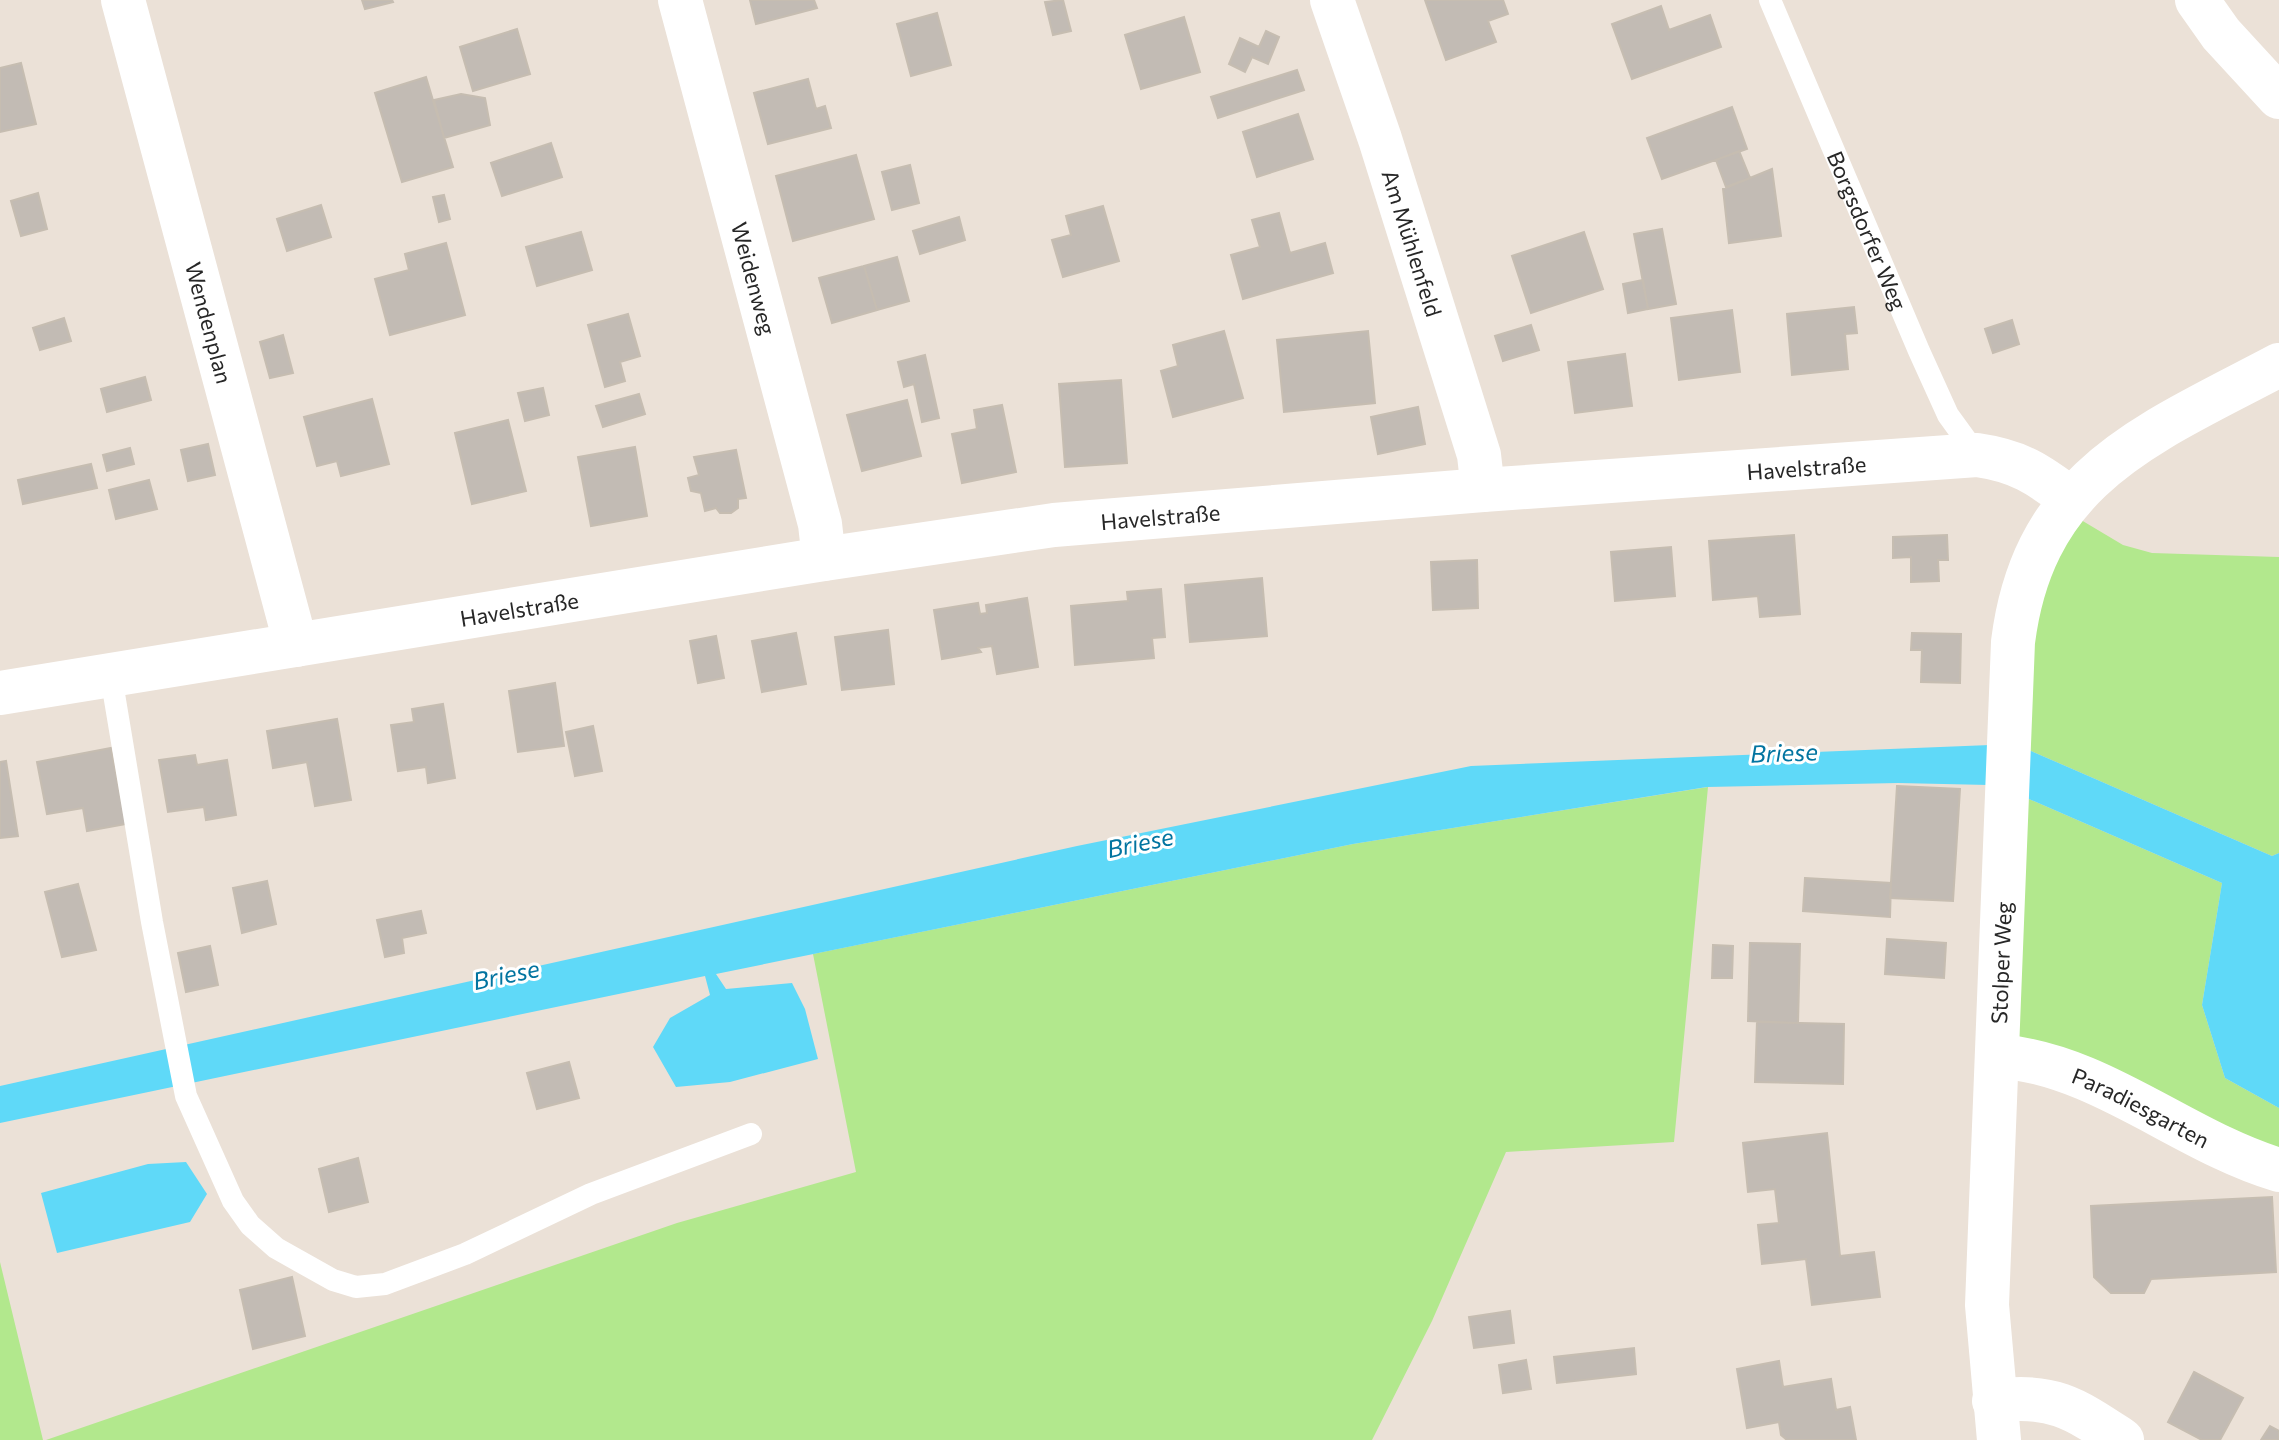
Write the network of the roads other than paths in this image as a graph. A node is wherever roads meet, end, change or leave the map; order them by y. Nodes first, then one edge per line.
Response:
1 (123, 0) edge
2 (680, 0) edge
3 (1332, 0) edge
4 (1770, 0) edge
5 (2197, 0) edge
6 (2279, 97) edge
7 (2279, 365) edge
8 (1977, 455) junction
9 (1483, 490) junction
10 (2071, 499) junction
11 (824, 559) junction
12 (296, 645) junction
13 (111, 676) junction
14 (0, 693) edge
15 (1999, 1056) junction
16 (751, 1134) dead end
17 (2279, 1170) edge
18 (1997, 1421) edge
19 (2122, 1440) edge

1 - 12 street, Wendenplan
2 - 11 street, Weidenweg
3 - 9 street, Am Mühlenfeld
4 - 8 lane, Borgsdorfer Weg
5 - 6 street
7 - 10 street
8 - 9 street, Havelstraße
8 - 10 street, Havelstraße
9 - 11 street, Havelstraße
10 - 15 street, Stolper Weg
11 - 12 street, Havelstraße
12 - 13 street, Havelstraße
13 - 14 street, Havelstraße
13 - 16 lane
15 - 17 street, Paradiesgarten
15 - 18 street, Stolper Weg
18 - 19 street

